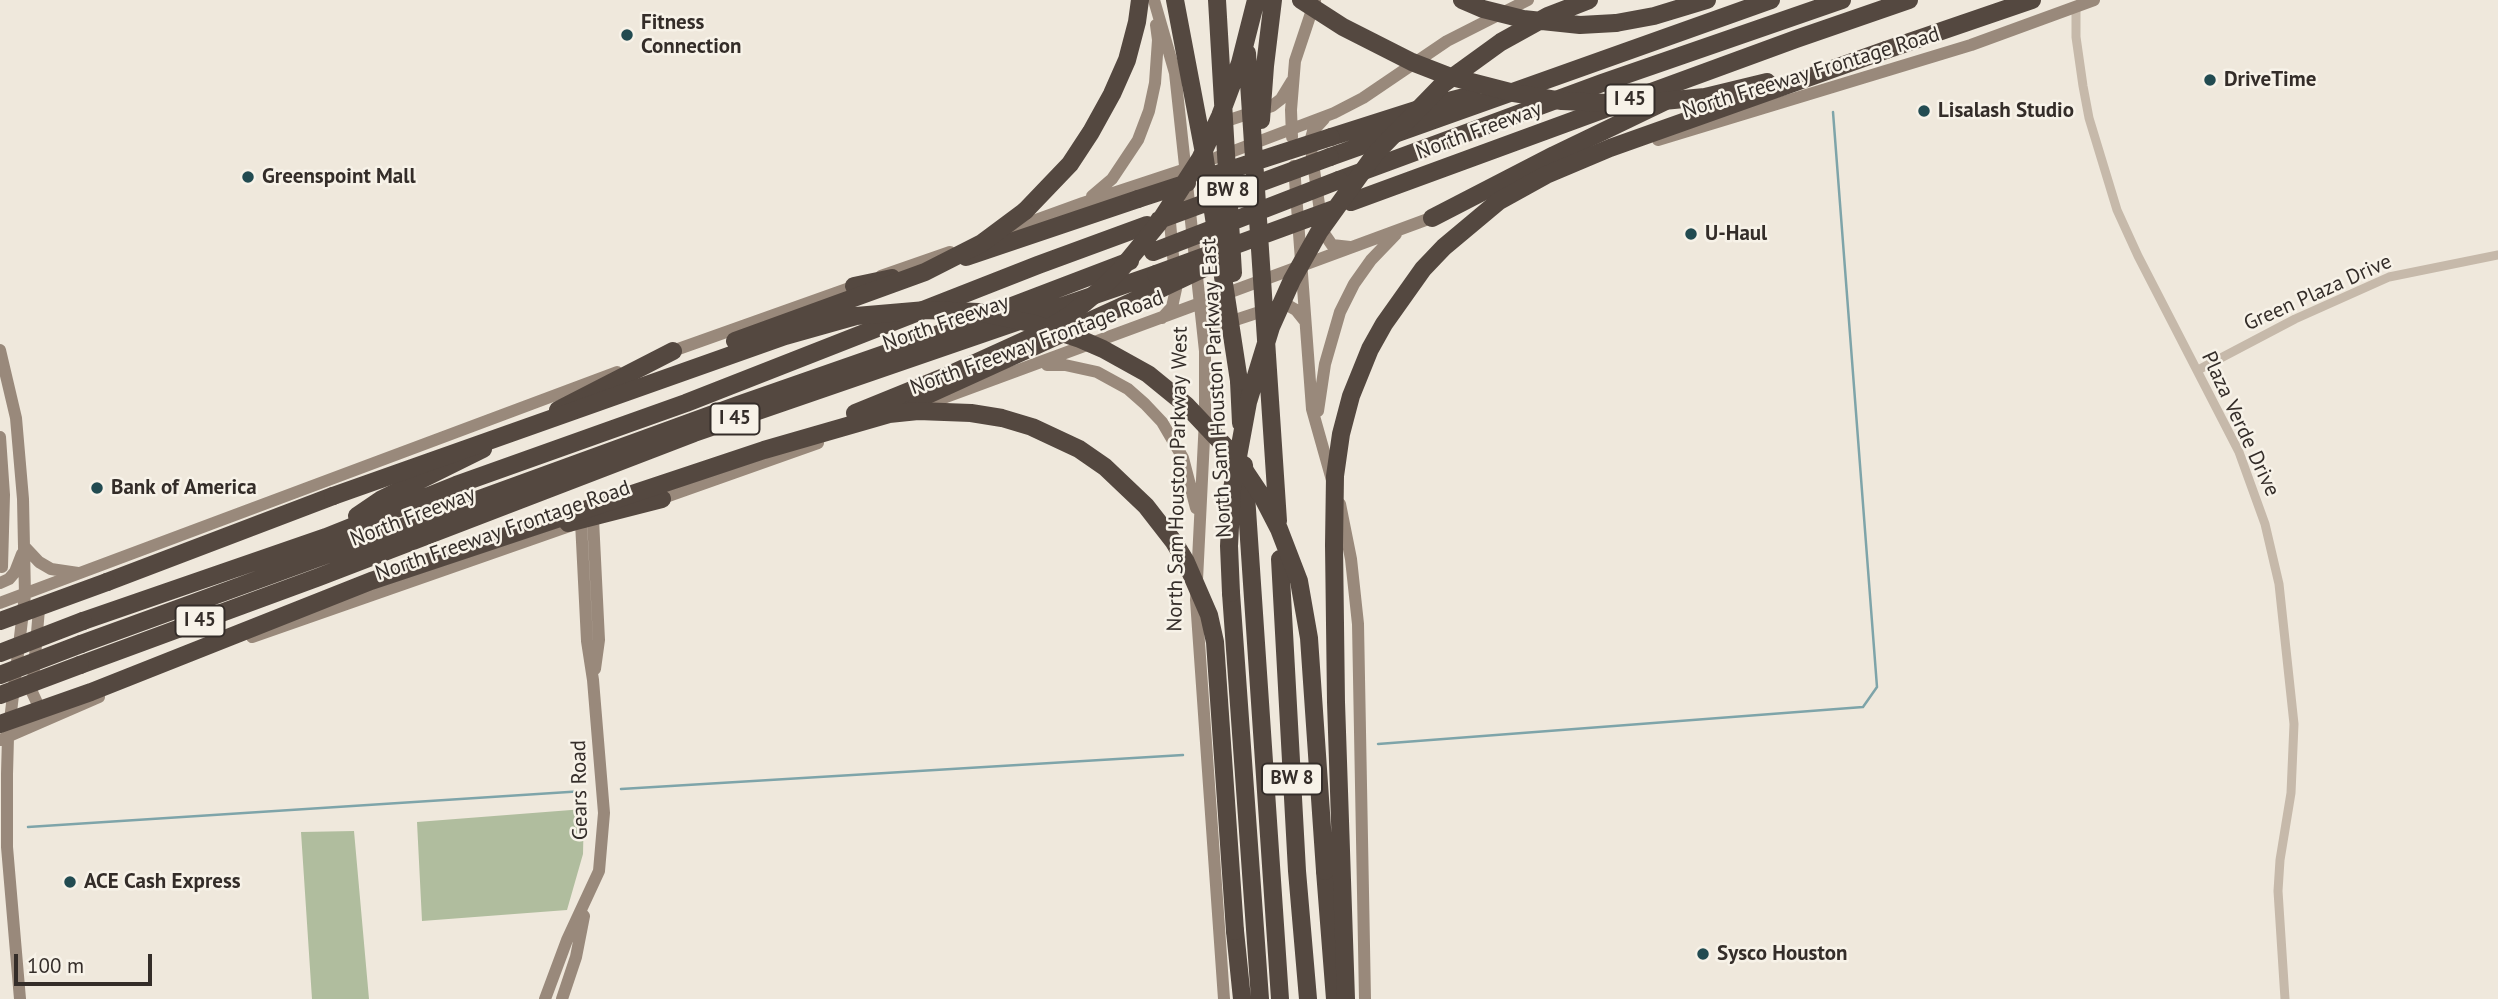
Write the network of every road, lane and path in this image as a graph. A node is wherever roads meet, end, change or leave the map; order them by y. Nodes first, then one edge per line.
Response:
1 (1140, 0) edge
2 (1154, 0) edge
3 (1175, 0) edge
4 (1217, 0) edge
5 (1244, 0) edge
6 (1256, 0) edge
7 (1273, 0) edge
8 (1301, 0) edge
9 (1315, 0) edge
10 (1462, 0) edge
11 (1528, 0) edge
12 (1589, 0) edge
13 (1707, 0) edge
14 (1771, 0) edge
15 (1842, 0) edge
16 (1909, 0) edge
17 (2032, 0) edge
18 (2094, 0) edge
19 (2076, 6) junction
20 (1796, 39) junction
21 (1885, 50) junction
22 (1584, 65) junction
23 (1294, 76) junction
24 (1334, 113) junction
25 (1180, 116) junction
26 (1292, 130) junction
27 (1186, 169) junction
28 (1135, 192) junction
29 (1083, 202) junction
30 (1432, 218) junction
31 (1259, 229) junction
32 (1400, 230) junction
33 (1358, 246) junction
34 (2498, 255) edge
35 (1301, 268) junction
36 (1158, 281) junction
37 (854, 286) junction
38 (1201, 305) junction
39 (1159, 320) junction
40 (1305, 321) junction
41 (0, 350) edge
42 (673, 351) junction
43 (1205, 351) junction
44 (1029, 368) junction
45 (2198, 370) junction
46 (1239, 381) junction
47 (1317, 429) junction
48 (849, 432) junction
49 (0, 437) edge
50 (764, 450) junction
51 (333, 496) junction
52 (662, 499) junction
53 (587, 520) junction
54 (1199, 524) junction
55 (326, 537) junction
56 (24, 546) junction
57 (2, 567) dead end
58 (76, 576) junction
59 (319, 577) junction
60 (0, 583) edge
61 (25, 595) junction
62 (0, 603) edge
63 (0, 621) edge
64 (0, 653) edge
65 (0, 675) edge
66 (0, 695) edge
67 (79, 706) junction
68 (3, 733) edge
69 (0, 789) edge
70 (7, 813) junction
71 (588, 898) junction
72 (20, 999) edge
73 (545, 999) edge
74 (562, 999) edge
75 (1224, 999) edge
76 (1242, 999) edge
77 (1260, 999) edge
78 (1280, 999) edge
79 (1308, 999) edge
80 (1335, 999) edge
81 (1346, 999) edge
82 (1365, 999) edge
83 (2285, 999) edge

1 - 51 highway, bridge
2 - 25 main road
2 - 29 main road
3 - 46 highway, bridge
4 - 46 highway, North Sam Houston Parkway East / BW 8, bridge
5 - 31 highway, BW 8, bridge
6 - 50 highway, bridge
7 - 31 highway, bridge
8 - 21 highway, bridge
9 - 23 main road
10 - 13 highway, bridge
11 - 24 main road
12 - 77 highway, bridge
14 - 22 highway, North Freeway / I 45
15 - 65 highway, North Freeway / I 45, bridge
16 - 20 highway, North Freeway / I 45
17 - 21 highway
18 - 19 main road, North Freeway Frontage Road
19 - 30 main road, North Freeway Frontage Road
19 - 45 street, Plaza Verde Drive
20 - 30 highway
20 - 36 highway, North Freeway / I 45, bridge
21 - 81 highway, bridge
22 - 28 highway, bridge
22 - 55 highway, North Freeway / I 45, bridge
23 - 25 main road
23 - 26 main road
24 - 26 main road
24 - 33 main road
25 - 27 main road
26 - 27 main road
26 - 35 main road
27 - 28 main road
27 - 38 main road, North Sam Houston Parkway West
28 - 29 main road
28 - 37 highway
28 - 39 main road
29 - 37 main road
30 - 32 main road, North Freeway Frontage Road
31 - 79 highway, BW 8, bridge
32 - 33 main road, North Freeway Frontage Road
32 - 47 main road
33 - 35 main road, North Freeway Frontage Road
34 - 45 street, Green Plaza Drive
35 - 38 main road, North Freeway Frontage Road
35 - 40 main road
36 - 48 highway
36 - 59 highway, North Freeway / I 45
37 - 42 main road
38 - 39 main road, North Freeway Frontage Road
38 - 43 main road, North Sam Houston Parkway West
39 - 44 main road, North Freeway Frontage Road
40 - 43 main road
40 - 47 main road
41 - 56 main road
42 - 55 highway
42 - 58 main road
43 - 54 main road, North Sam Houston Parkway West
44 - 48 main road, North Freeway Frontage Road
44 - 54 main road
45 - 83 street, Plaza Verde Drive
46 - 78 highway, North Sam Houston Parkway East / BW 8, bridge
47 - 82 main road
48 - 52 main road, North Freeway Frontage Road
49 - 57 main road
50 - 68 highway, bridge
50 - 76 highway, bridge
51 - 63 highway, bridge
51 - 80 highway, bridge
52 - 53 main road, North Freeway Frontage Road
52 - 59 highway
53 - 67 main road, North Freeway Frontage Road
53 - 71 main road, Gears Road
54 - 75 main road, North Sam Houston Parkway West
55 - 64 highway, North Freeway / I 45, bridge
56 - 58 main road
56 - 60 main road
56 - 61 main road
58 - 61 main road
58 - 67 main road
59 - 66 highway, North Freeway / I 45, bridge
61 - 62 main road
61 - 68 main road
67 - 68 main road, North Freeway Frontage Road
68 - 70 main road
69 - 70 main road
70 - 72 main road
71 - 73 main road, Gears Road
71 - 74 main road, Gears Road

